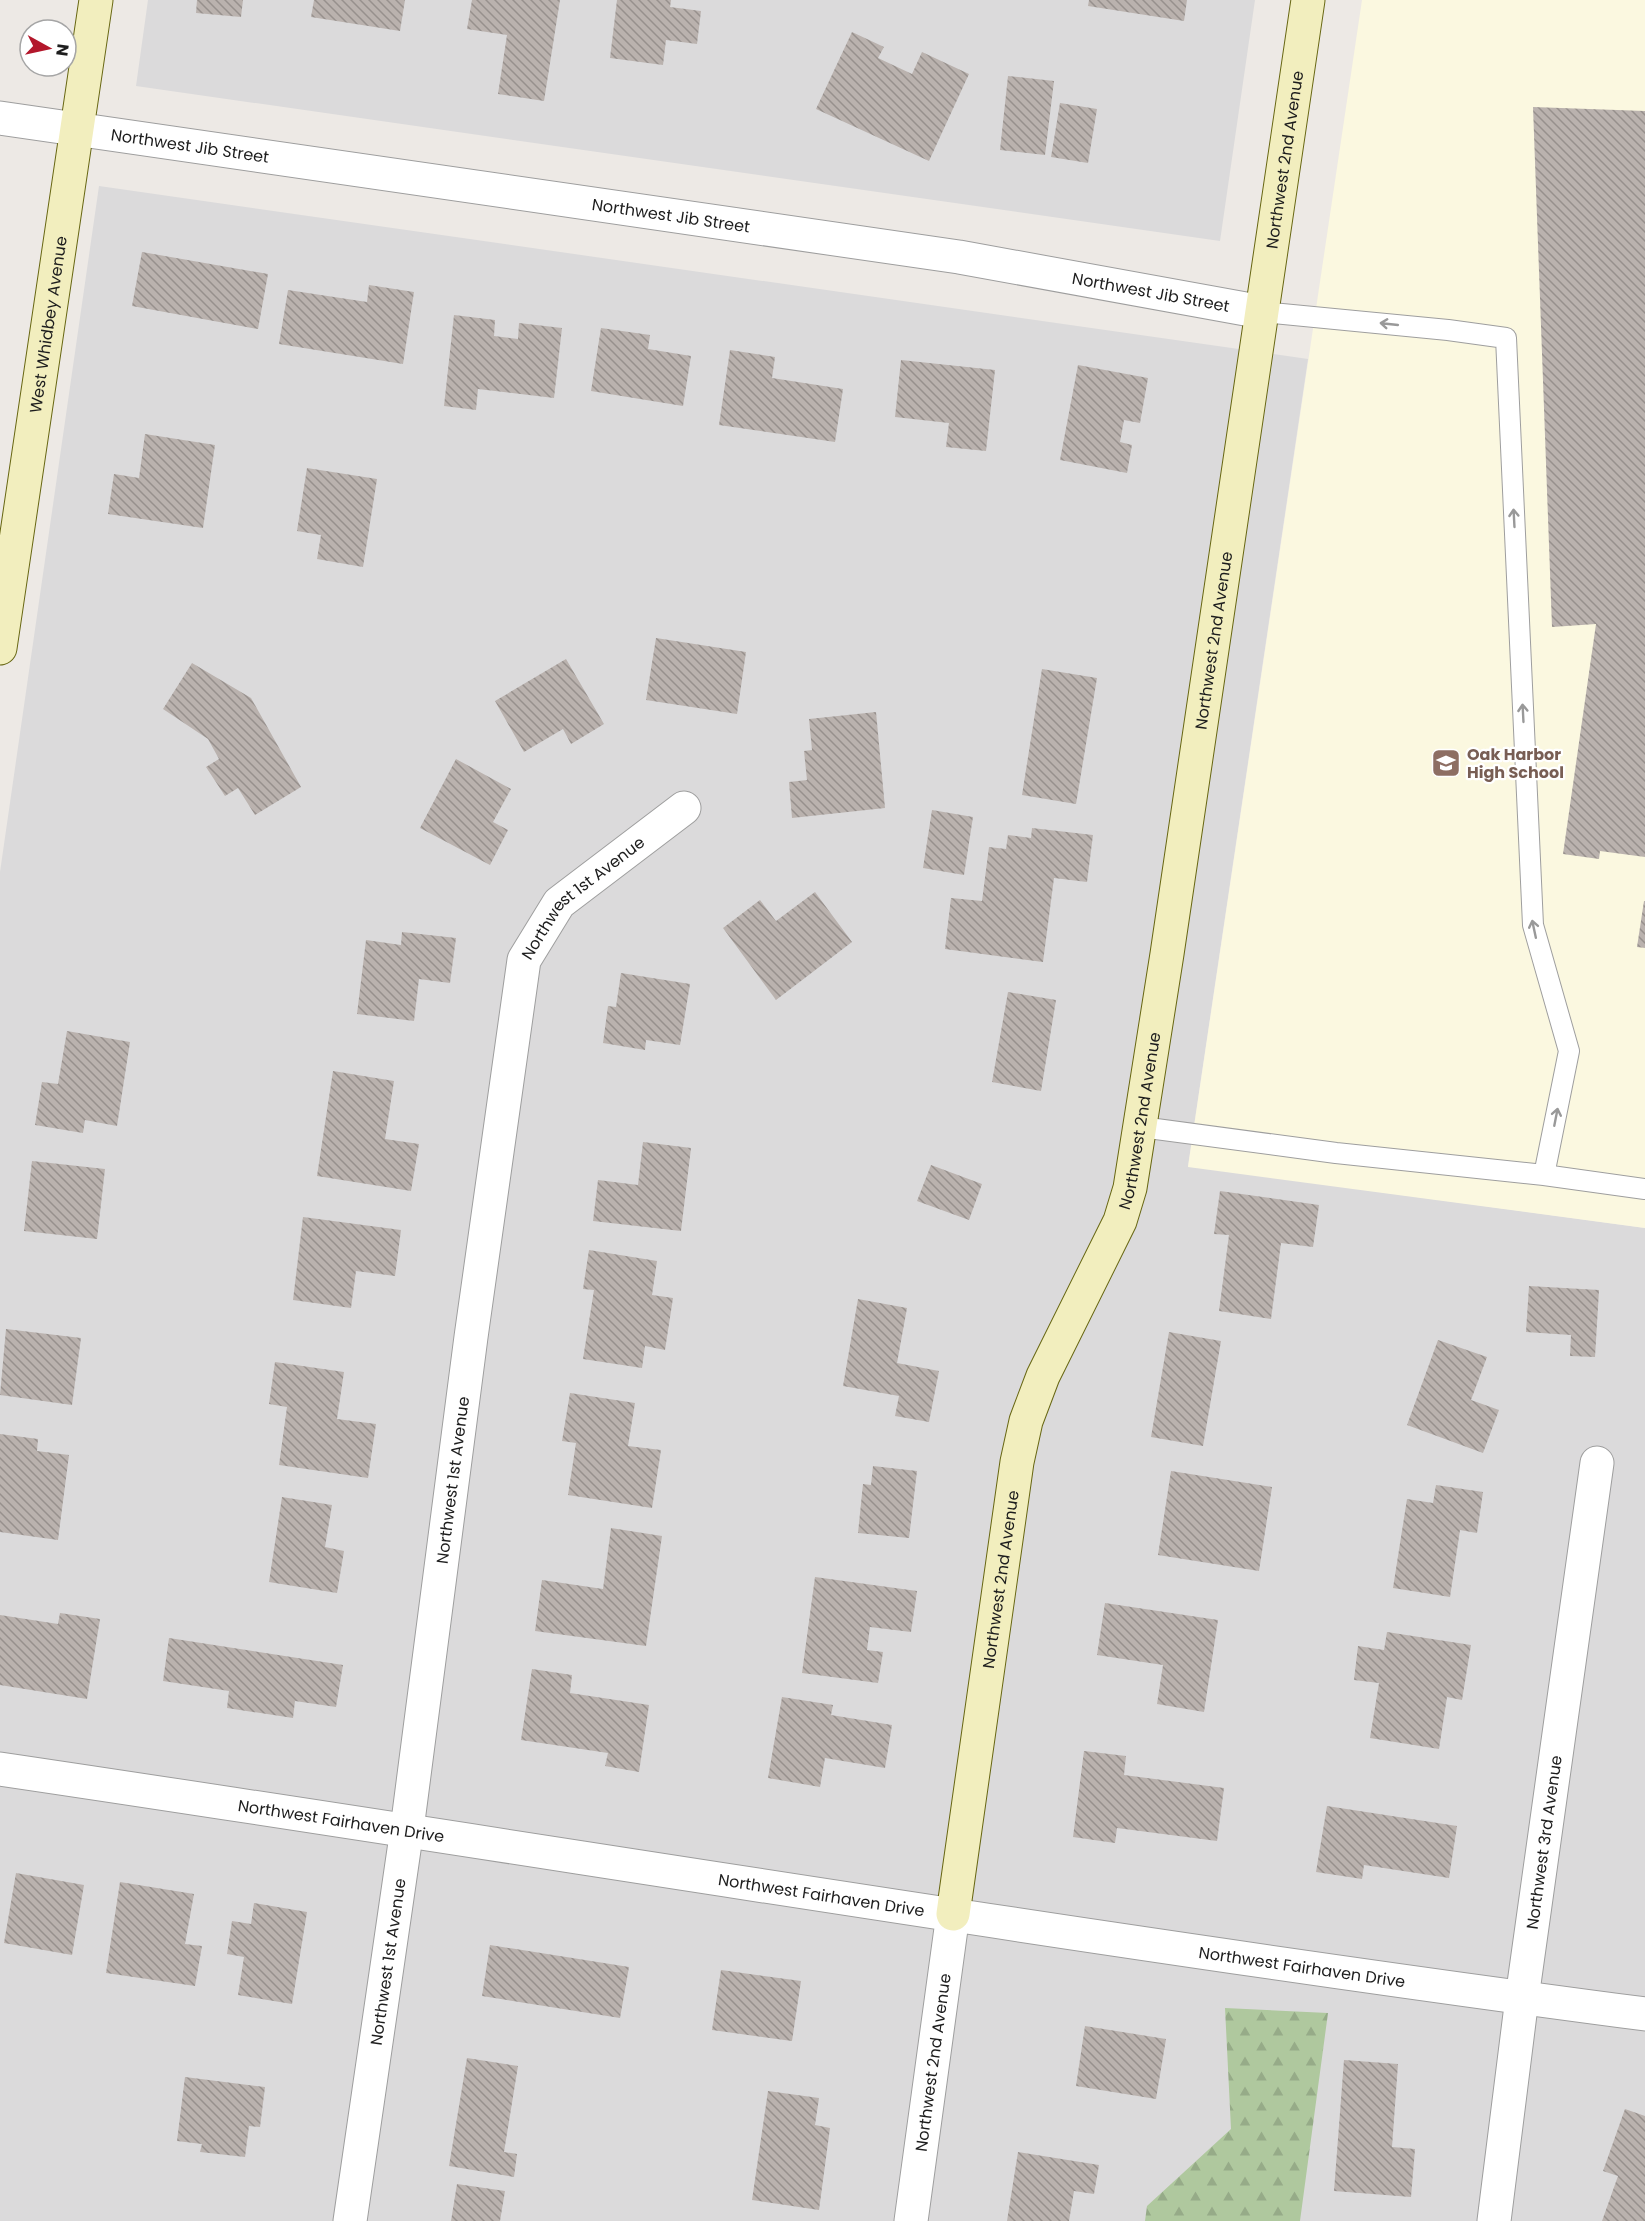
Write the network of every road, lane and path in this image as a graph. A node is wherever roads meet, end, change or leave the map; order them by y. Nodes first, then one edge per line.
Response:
1 (96, 0) edge
2 (1308, 0) edge
3 (0, 118) edge
4 (77, 129) junction
5 (1262, 312) junction
6 (0, 648) edge
7 (684, 808) dead end
8 (1141, 1127) junction
9 (1544, 1175) junction
10 (1645, 1189) edge
11 (1597, 1463) dead end
12 (0, 1769) edge
13 (407, 1829) junction
14 (953, 1914) junction
15 (1522, 1998) junction
16 (1645, 2014) edge
17 (350, 2221) edge
18 (911, 2221) edge
19 (1494, 2221) edge

1 - 4 street, West Whidbey Avenue
2 - 5 street, Northwest 2nd Avenue
3 - 4 street, Northwest Jib Street
4 - 5 street, Northwest Jib Street
4 - 6 street, West Whidbey Avenue
5 - 8 street, Northwest 2nd Avenue
9 -> 5 lane
7 - 13 street, Northwest 1st Avenue
8 - 9 lane
8 - 14 street, Northwest 2nd Avenue
9 - 10 lane
11 - 15 street, Northwest 3rd Avenue
12 - 13 street, Northwest Fairhaven Drive
13 - 14 street, Northwest Fairhaven Drive
13 - 17 street, Northwest 1st Avenue
14 - 15 street, Northwest Fairhaven Drive
14 - 18 street, Northwest 2nd Avenue
15 - 16 street, Northwest Fairhaven Drive
15 - 19 street, Northwest 3rd Avenue

